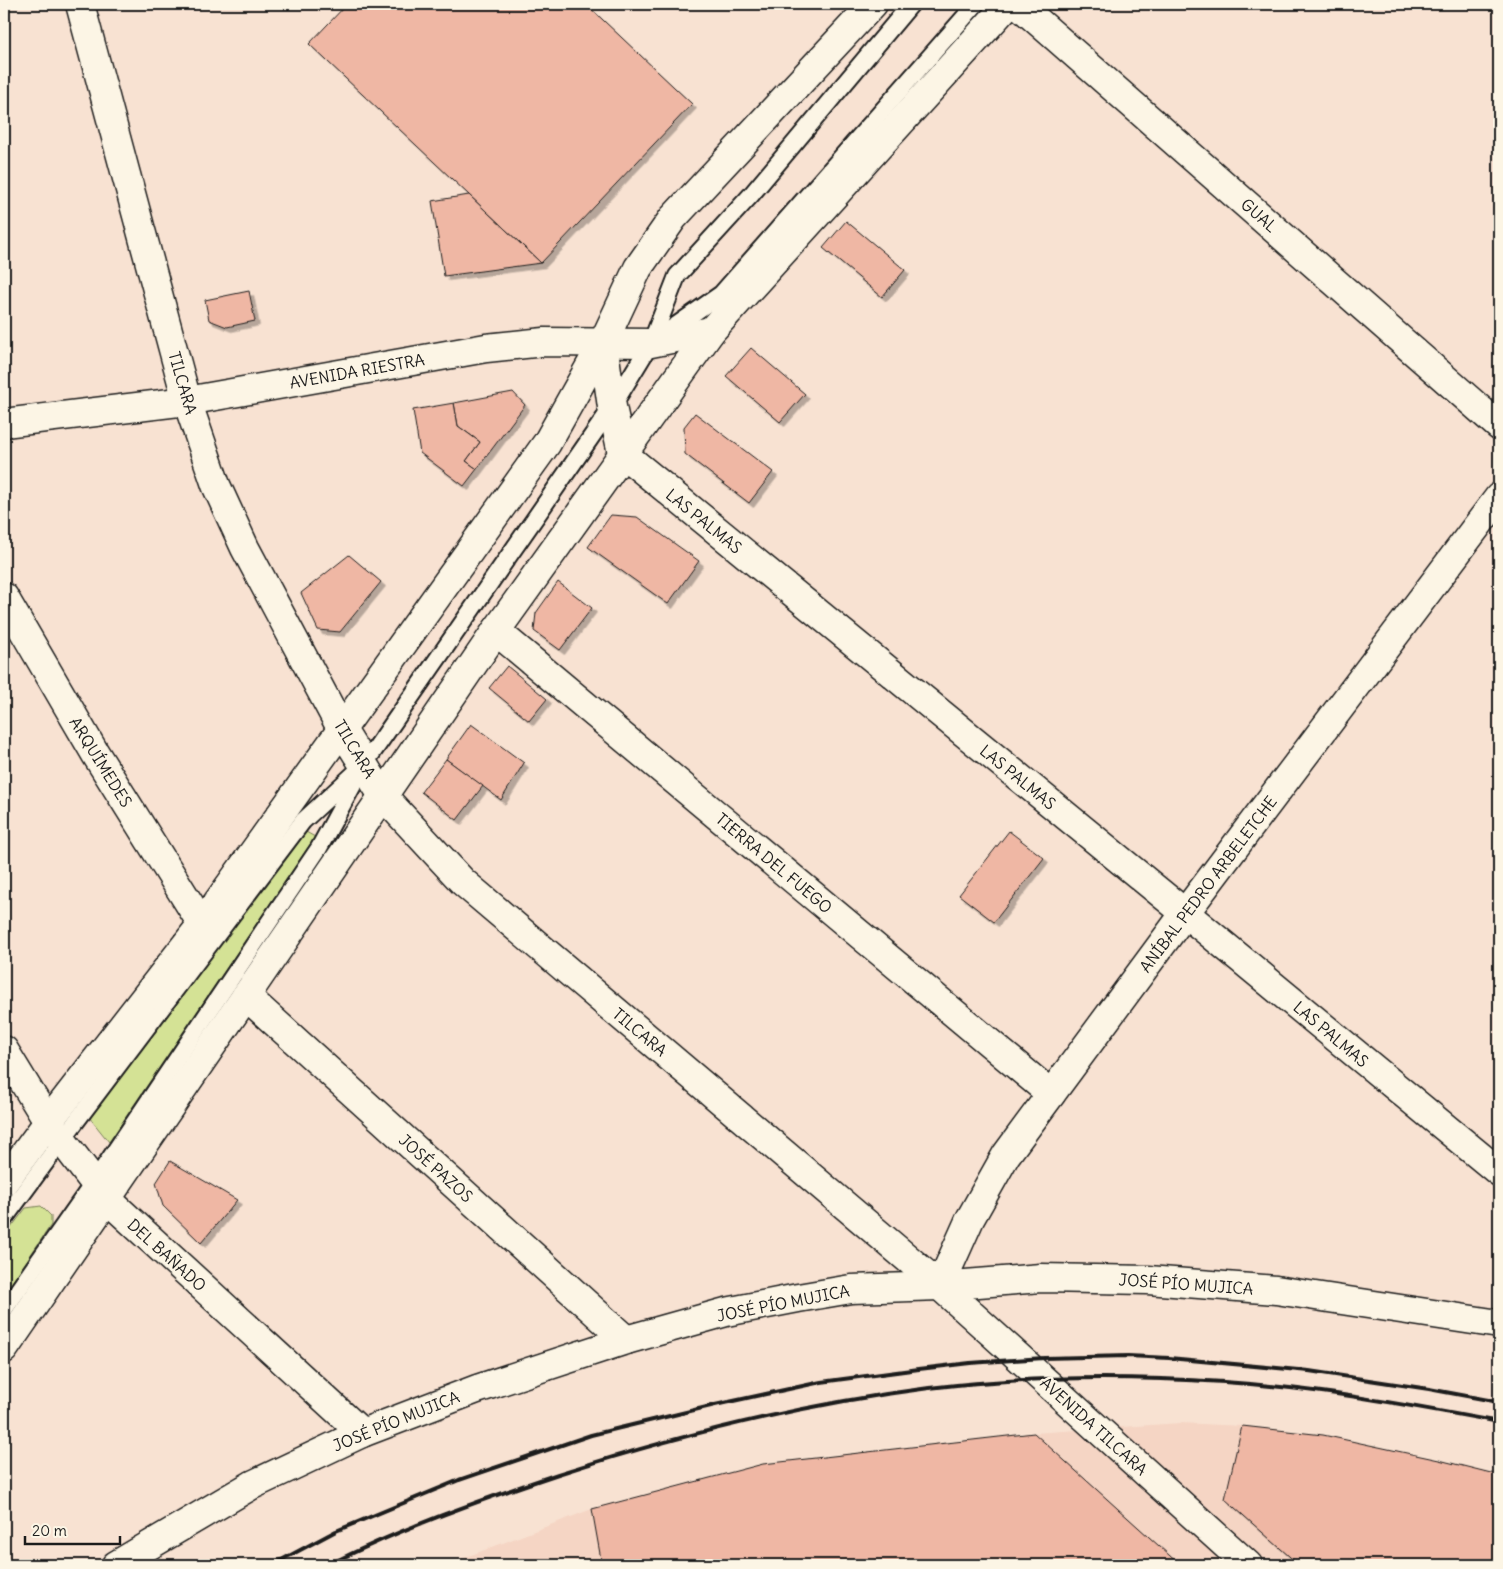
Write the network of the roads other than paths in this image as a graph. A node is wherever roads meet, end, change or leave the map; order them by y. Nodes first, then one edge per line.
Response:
1 (80, 4) edge
2 (873, 4) edge
3 (911, 4) edge
4 (976, 4) edge
5 (1008, 4) edge
6 (1018, 4) edge
7 (711, 330) junction
8 (603, 343) junction
9 (651, 343) junction
10 (187, 401) junction
11 (612, 407) junction
12 (4, 423) edge
13 (1499, 426) edge
14 (622, 453) junction
15 (1499, 497) edge
16 (4, 598) edge
17 (496, 631) junction
18 (342, 730) junction
19 (364, 764) junction
20 (383, 796) junction
21 (1185, 913) junction
22 (202, 924) junction
23 (246, 996) junction
24 (4, 1050) edge
25 (1051, 1094) junction
26 (55, 1131) junction
27 (1499, 1172) edge
28 (4, 1182) edge
29 (100, 1191) junction
30 (4, 1219) edge
31 (940, 1286) junction
32 (4, 1310) edge
33 (1499, 1324) edge
34 (626, 1340) junction
35 (4, 1349) edge
36 (362, 1432) junction
37 (116, 1565) edge
38 (1248, 1565) edge

1 - 10 street, TILCARA
2 - 8 street
3 - 9 lane
4 - 9 lane
5 - 7 street
6 - 13 street, GUAL
7 - 9 street, AVENIDA RIESTRA
7 - 14 street
8 - 9 street, AVENIDA RIESTRA
8 - 10 street, AVENIDA RIESTRA
8 - 11 street
8 - 18 street
9 - 11 lane
10 - 12 street, AVENIDA RIESTRA
10 - 18 street, TILCARA
11 - 14 street
11 - 19 lane
14 - 17 street
14 - 21 street, LAS PALMAS
15 - 21 street, ANÍBAL PEDRO ARBELETCHE
16 - 22 street, ARQUÍMEDES
17 - 20 street
17 - 25 street, TIERRA DEL FUEGO
18 - 19 street, TILCARA
18 - 22 street
19 - 20 street, TILCARA
19 - 26 lane
19 - 29 lane
20 - 23 street
20 - 31 street, TILCARA
21 - 25 street, ANÍBAL PEDRO ARBELETCHE
21 - 27 street, LAS PALMAS
22 - 26 street
23 - 29 street
23 - 34 street, JOSÉ PAZOS
24 - 26 street, DEL BAÑADO
25 - 31 street, ANÍBAL PEDRO ARBELETCHE
26 - 28 street
26 - 29 street, DEL BAÑADO
26 - 30 lane
29 - 32 lane
29 - 35 street
29 - 36 street, DEL BAÑADO
31 - 33 street, JOSÉ PÍO MUJICA
31 - 34 street, JOSÉ PÍO MUJICA
31 - 38 street, AVENIDA TILCARA
34 - 36 street, JOSÉ PÍO MUJICA
36 - 37 street, JOSÉ PÍO MUJICA

